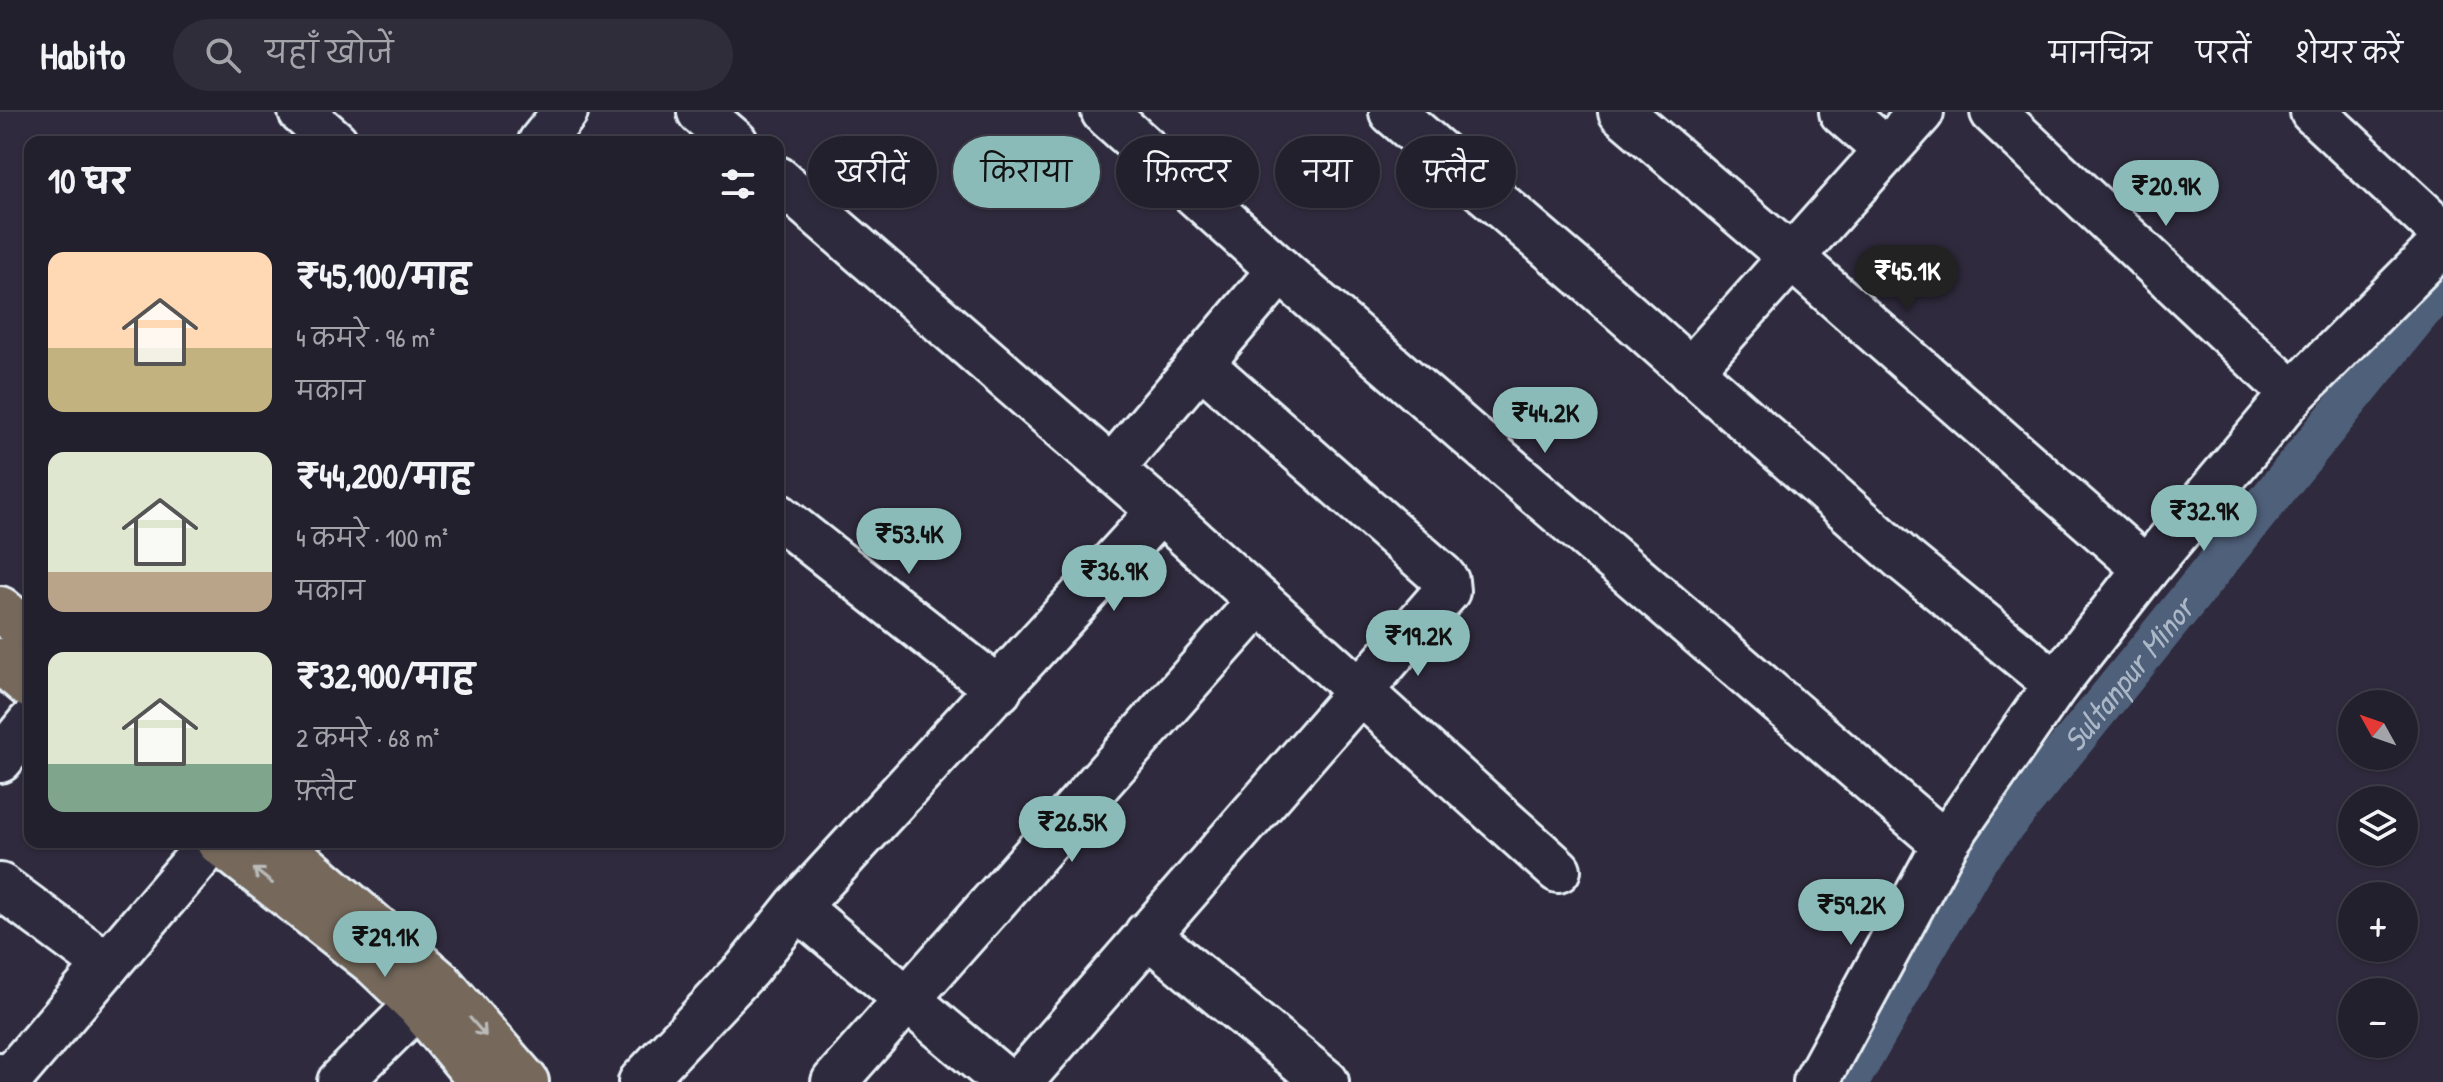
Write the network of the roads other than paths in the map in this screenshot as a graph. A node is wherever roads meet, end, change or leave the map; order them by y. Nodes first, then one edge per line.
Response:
1 (301, 112) edge
2 (565, 112) edge
3 (700, 112) edge
4 (1392, 112) edge
5 (1621, 112) edge
6 (1842, 112) edge
7 (1921, 112) edge
8 (1993, 112) edge
9 (2313, 112) edge
10 (1106, 113) edge
11 (328, 136) edge
12 (546, 136) edge
13 (728, 136) edge
14 (1886, 150) junction
15 (784, 184) edge
16 (2443, 233) edge
17 (2443, 243) edge
18 (1791, 257) junction
19 (1280, 270) junction
20 (1201, 364) junction
21 (1690, 371) junction
22 (2293, 394) junction
23 (1112, 468) junction
24 (1160, 511) junction
25 (784, 521) edge
26 (2146, 569) junction
27 (1260, 601) junction
28 (0, 609) edge
29 (24, 629) edge
30 (0, 661) edge
31 (24, 681) edge
32 (2056, 684) junction
33 (999, 690) junction
34 (1360, 693) junction
35 (24, 730) edge
36 (0, 760) edge
37 (1945, 844) junction
38 (207, 848) edge
39 (230, 848) edge
40 (281, 848) edge
41 (1558, 870) dead end
42 (0, 886) edge
43 (308, 890) junction
44 (797, 907) junction
45 (1147, 934) junction
46 (107, 965) junction
47 (429, 994) junction
48 (907, 999) junction
49 (0, 1075) edge
50 (1026, 1079) edge
51 (340, 1082) edge
52 (482, 1082) edge
53 (526, 1082) edge
54 (641, 1082) edge
55 (834, 1082) edge
56 (1326, 1082) edge
57 (1816, 1082) edge

1 - 11 street
2 - 12 street
3 - 13 street
4 - 21 street
5 - 18 street
6 - 14 street
7 - 14 street
8 - 22 street
9 - 16 street
10 - 19 street
14 - 18 street
15 - 23 street
17 - 22 street
18 - 21 street
18 - 26 street
19 - 20 street
19 - 37 street
20 - 23 street
20 - 34 street
21 - 32 street
22 - 26 street
23 - 24 street
24 - 27 street
24 - 33 street
25 - 33 street
26 - 32 street
27 - 34 street
27 - 48 street
28 - 29 main road
30 - 31 main road
32 - 37 street
33 - 44 street
34 - 41 street
34 - 45 street
35 - 36 street
37 - 57 street
38 - 46 street
43 -> 39 main road
40 - 43 main road
42 - 46 street
43 - 47 main road
44 - 48 street
44 - 54 street
45 - 50 street
45 - 56 street
46 - 49 street
47 - 51 street
47 - 52 main road
47 -> 53 main road
48 - 50 street
48 - 55 street

